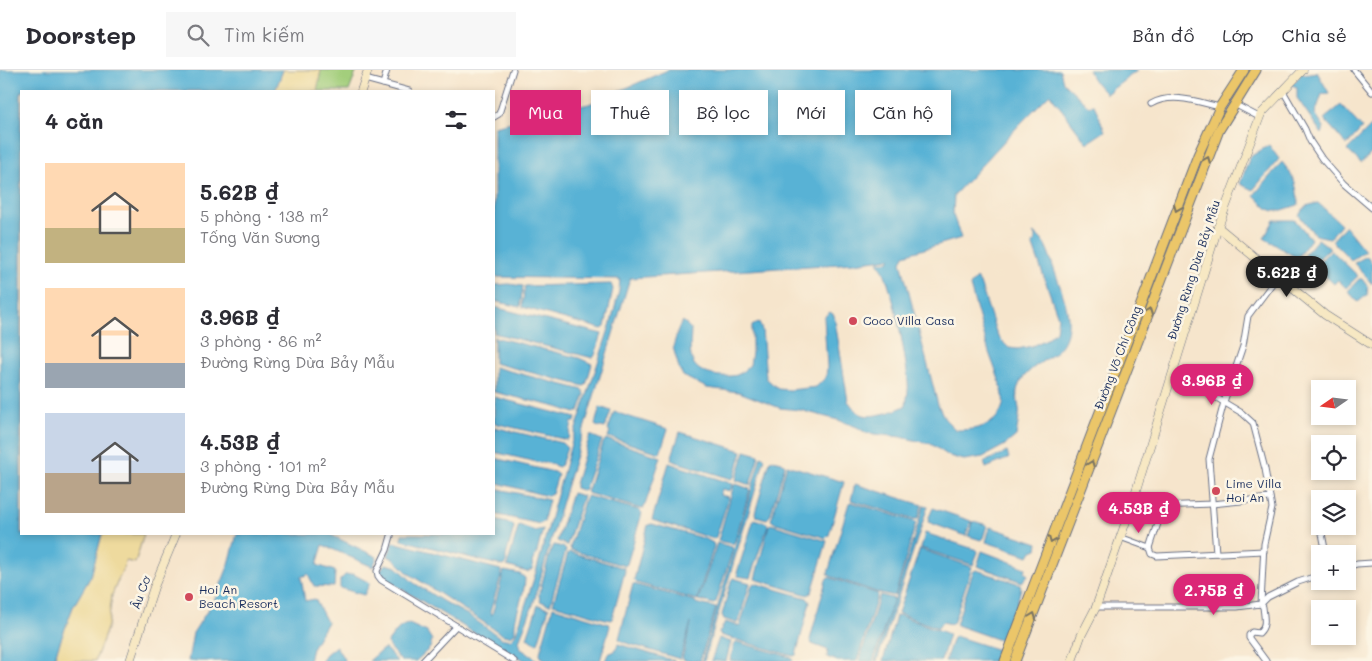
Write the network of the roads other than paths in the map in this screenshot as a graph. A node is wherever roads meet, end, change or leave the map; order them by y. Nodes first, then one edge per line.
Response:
1 (368, 70) edge
2 (387, 70) edge
3 (513, 70) edge
4 (1244, 70) edge
5 (1256, 70) edge
6 (1302, 70) edge
7 (1354, 70) edge
8 (365, 79) junction
9 (383, 84) junction
10 (361, 90) edge
11 (405, 90) edge
12 (1283, 91) junction
13 (1372, 92) edge
14 (1150, 104) dead end
15 (1234, 104) junction
16 (1220, 107) junction
17 (495, 116) edge
18 (1259, 117) junction
19 (1372, 208) edge
20 (1218, 227) junction
21 (1278, 276) junction
22 (1372, 345) edge
23 (1173, 372) junction
24 (1224, 402) junction
25 (1270, 498) junction
26 (1212, 504) junction
27 (1164, 506) junction
28 (1131, 507) junction
29 (1065, 519) junction
30 (176, 535) edge
31 (391, 536) dead end
32 (1120, 538) junction
33 (1150, 548) junction
34 (1264, 551) junction
35 (1216, 553) junction
36 (1372, 563) edge
37 (1356, 564) edge
38 (1311, 578) edge
39 (1261, 604) junction
40 (1096, 607) junction
41 (456, 626) junction
42 (130, 661) edge
43 (423, 661) edge
44 (514, 661) edge
45 (1005, 661) edge
46 (1015, 661) edge
47 (1072, 661) edge
48 (1266, 661) edge

1 - 8 street
2 - 9 street
3 - 17 street
4 - 16 main road, Đường Võ Chí Công
5 - 15 main road, Đường Võ Chí Công
6 - 12 street, Đường Rừng Dừa Bảy Mẫu
7 - 13 street
8 - 9 street
8 - 10 street
9 - 11 street
12 - 18 street, Đường Rừng Dừa Bảy Mẫu
12 - 19 street
14 - 16 street
15 - 18 street
29 -> 15 main road, Đường Võ Chí Công
16 -> 29 main road, Đường Võ Chí Công
18 - 20 street, Đường Rừng Dừa Bảy Mẫu
20 - 21 street
20 - 23 street, Đường Rừng Dừa Bảy Mẫu
21 - 22 street
21 - 24 street
23 - 24 street
23 - 28 street, Đường Rừng Dừa Bảy Mẫu
24 - 25 street
24 - 26 street
25 - 26 street
25 - 34 street
26 - 27 street
26 - 35 street
27 - 28 street
27 - 33 street
28 - 32 street, Đường Rừng Dừa Bảy Mẫu
29 -> 45 main road, Đường Võ Chí Công
46 -> 29 main road, Đường Võ Chí Công
30 - 42 street, Âu Cơ
31 - 41 street
32 - 33 street
32 - 40 street, Đường Rừng Dừa Bảy Mẫu
33 - 35 street
34 - 35 street
34 - 39 street
36 - 37 street
38 - 39 street
39 - 40 street
39 - 48 street
40 - 47 street, Đường Rừng Dừa Bảy Mẫu
41 - 43 street
41 - 44 street

